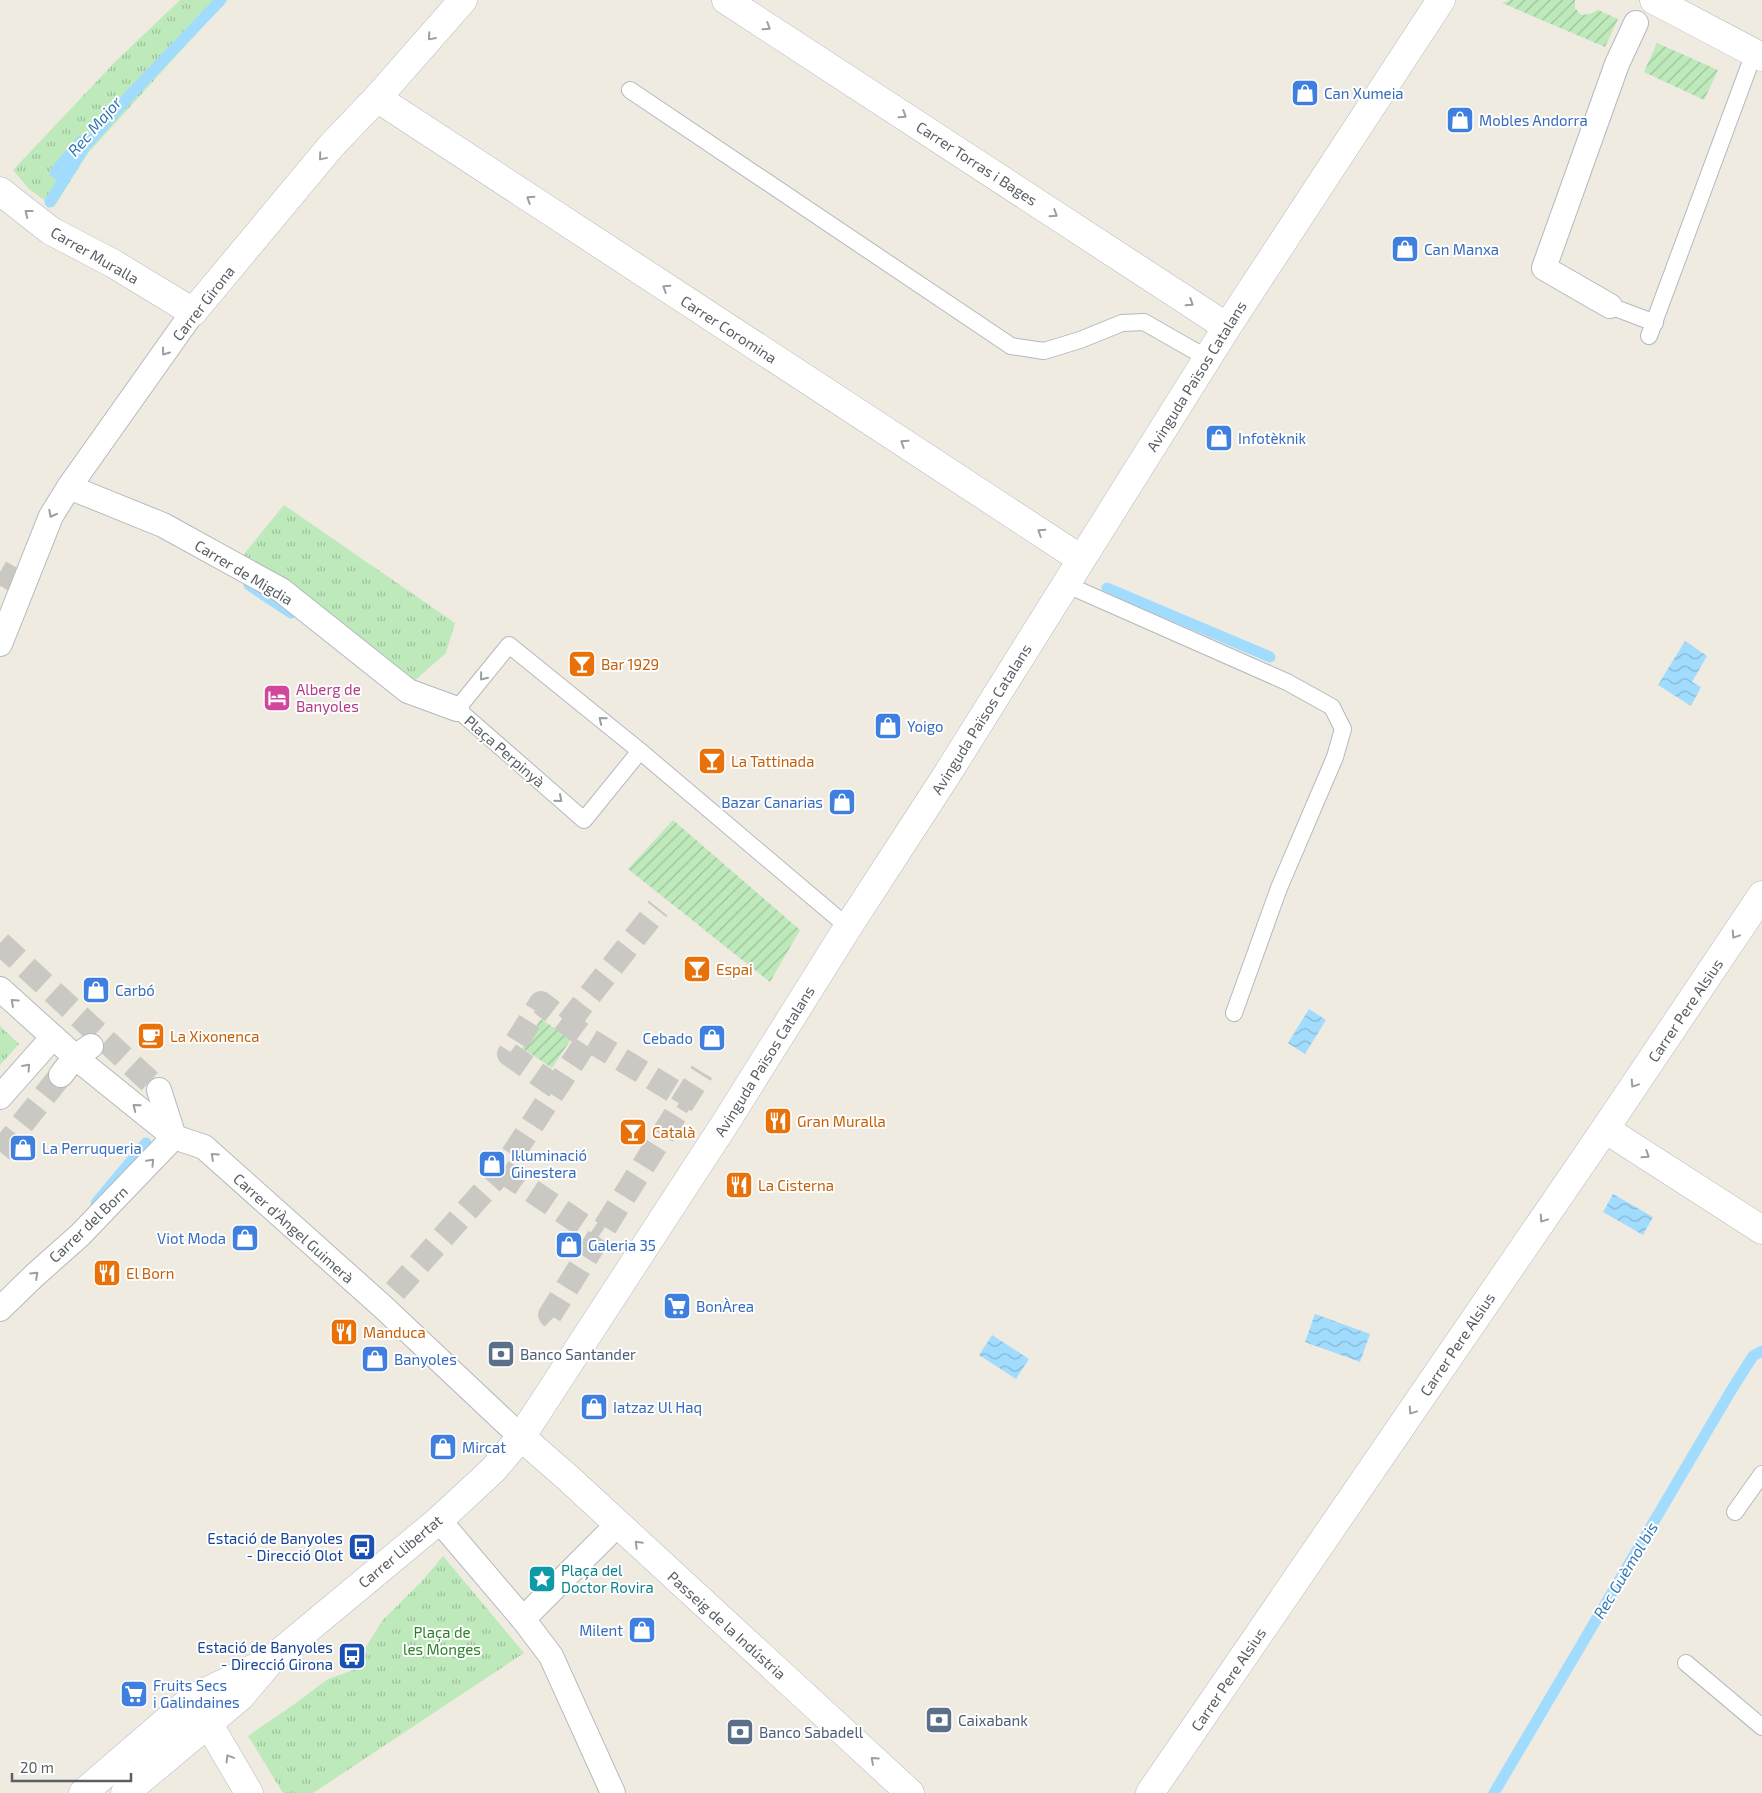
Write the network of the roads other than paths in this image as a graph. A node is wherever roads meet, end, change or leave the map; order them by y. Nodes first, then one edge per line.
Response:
1 (463, 0) edge
2 (726, 0) edge
3 (1441, 0) edge
4 (1654, 0) edge
5 (1636, 23) dead end
6 (1758, 55) edge
7 (630, 90) dead end
8 (377, 98) junction
9 (0, 191) edge
10 (1610, 306) joint
11 (193, 312) junction
12 (1227, 327) junction
13 (1207, 358) junction
14 (68, 487) junction
15 (1081, 559) junction
16 (1065, 584) junction
17 (0, 644) edge
18 (457, 709) junction
19 (640, 750) junction
20 (1762, 894) edge
21 (848, 926) junction
22 (0, 990) edge
23 (1234, 1013) dead end
24 (53, 1037) junction
25 (159, 1090) tunnel mouth
26 (0, 1097) edge
27 (1605, 1129) junction
28 (174, 1137) junction
29 (1762, 1230) edge
30 (0, 1310) edge
31 (522, 1438) junction
32 (1762, 1474) edge
33 (1735, 1512) dead end
34 (438, 1521) junction
35 (618, 1524) junction
36 (523, 1619) junction
37 (273, 1658) junction
38 (1686, 1663) dead end
39 (201, 1710) junction
40 (1762, 1728) edge
41 (83, 1793) edge
42 (102, 1793) edge
43 (124, 1793) edge
44 (250, 1793) edge
45 (613, 1793) edge
46 (910, 1793) edge
47 (1150, 1793) edge

1 -> 8 street, Carrer Girona
2 -> 12 street, Carrer Torras i Bages
3 - 12 street, Avinguda Països Catalans
4 - 6 street
5 - 10 street
6 - 10 lane
7 - 13 lane
8 -> 11 street, Carrer Girona
15 -> 8 street, Carrer Coromina
11 -> 9 street, Carrer Muralla
11 -> 14 street, Carrer Girona
12 - 13 street, Avinguda Països Catalans
13 - 15 street, Avinguda Països Catalans
14 -> 17 street, Carrer Girona
14 - 18 street, Carrer de Migdia
15 - 16 street, Avinguda Països Catalans
16 - 21 street, Avinguda Països Catalans
16 - 23 lane
19 -> 18 lane, Plaça Perpinyà
18 -> 19 lane, Plaça Perpinyà
19 - 21 lane, Plaça Perpinyà
20 -> 27 street, Carrer Pere Alsius
21 - 31 street, Avinguda Països Catalans
24 -> 22 street, Carrer d'Àngel Guimerà
26 -> 24 street
28 -> 24 street, Carrer d'Àngel Guimerà
25 - 28 street
27 -> 29 street
27 -> 47 street, Carrer Pere Alsius
30 -> 28 street, Carrer del Born
31 -> 28 street, Carrer d'Àngel Guimerà
31 - 34 street, Carrer Llibertat
31 - 35 street, Passeig de la Indústria
32 - 33 lane
34 - 36 street
34 - 37 street, Carrer Llibertat
35 - 36 street
46 -> 35 street, Passeig de la Indústria
36 - 45 street
37 - 39 street, Carrer Llibertat
37 - 39 street, Carrer Llibertat
38 - 40 lane
39 - 41 street, Carrer Llibertat
39 - 42 street
39 - 43 street, Carrer Llibertat
44 -> 39 street

